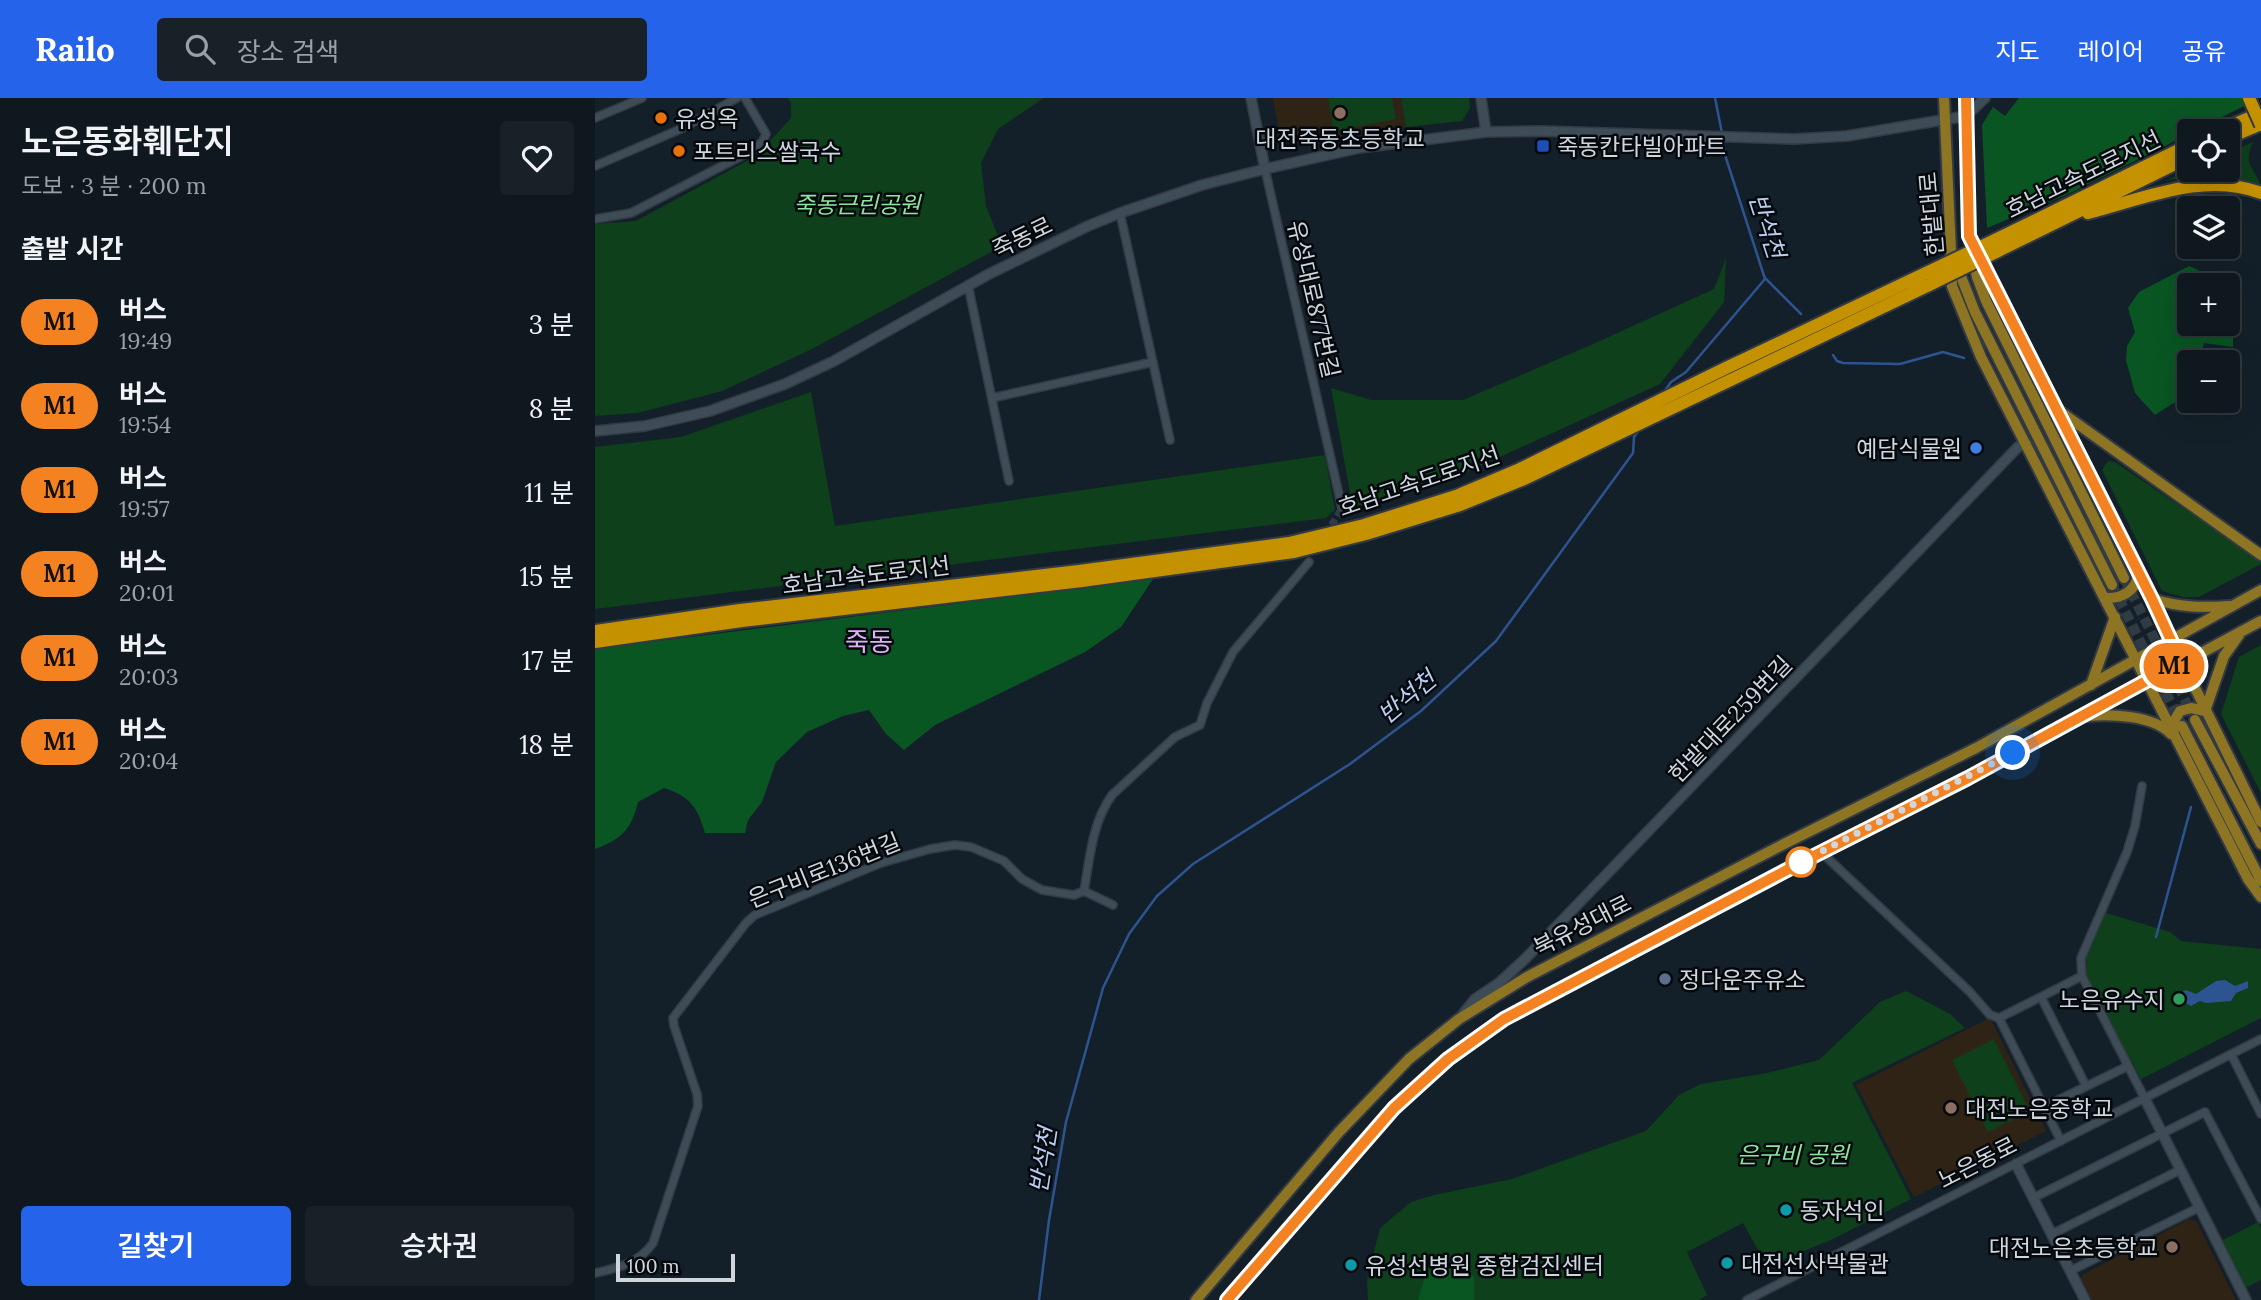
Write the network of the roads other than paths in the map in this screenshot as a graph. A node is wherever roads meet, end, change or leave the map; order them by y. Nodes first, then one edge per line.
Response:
1 (642, 98) edge
2 (737, 98) edge
3 (745, 98) edge
4 (1251, 98) edge
5 (1481, 98) edge
6 (1944, 98) edge
7 (1966, 98) edge
8 (1985, 98) edge
9 (2249, 98) edge
10 (2261, 111) edge
11 (1966, 116) junction
12 (595, 118) edge
13 (1945, 118) junction
14 (2240, 120) edge
15 (2261, 124) edge
16 (1486, 132) junction
17 (2240, 133) edge
18 (2177, 151) edge
19 (2177, 163) edge
20 (595, 166) edge
21 (1265, 169) junction
22 (2261, 193) edge
23 (1120, 213) junction
24 (595, 219) edge
25 (2061, 220) junction
26 (1969, 236) junction
27 (1997, 245) junction
28 (1951, 251) junction
29 (1928, 279) junction
30 (968, 285) junction
31 (1153, 362) junction
32 (992, 398) junction
33 (2056, 408) junction
34 (1613, 429) junction
35 (595, 431) edge
36 (1170, 440) dead end
37 (2027, 444) junction
38 (1009, 481) dead end
39 (1342, 508) tunnel mouth
40 (2261, 555) edge
41 (1309, 562) dead end
42 (2139, 574) junction
43 (2124, 578) tunnel mouth
44 (2112, 585) tunnel mouth
45 (2261, 590) edge
46 (2105, 598) junction
47 (2152, 599) junction
48 (2232, 606) junction
49 (2115, 618) junction
50 (2261, 621) edge
51 (2243, 630) junction
52 (595, 631) edge
53 (2170, 640) junction
54 (595, 642) edge
55 (2137, 659) junction
56 (2181, 662) junction
57 (2147, 680) junction
58 (2091, 685) junction
59 (2205, 711) junction
60 (2081, 717) junction
61 (2195, 720) tunnel mouth
62 (2178, 733) junction
63 (2142, 786) dead end
64 (2261, 822) edge
65 (2261, 844) edge
66 (1821, 852) junction
67 (2261, 881) edge
68 (1084, 891) junction
69 (2261, 897) edge
70 (1113, 905) dead end
71 (2082, 976) junction
72 (2041, 997) junction
73 (1999, 1018) junction
74 (1459, 1019) junction
75 (2261, 1039) edge
76 (2231, 1054) junction
77 (2128, 1066) junction
78 (2086, 1086) junction
79 (2145, 1099) junction
80 (2044, 1107) junction
81 (2261, 1114) edge
82 (2162, 1134) junction
83 (2061, 1141) junction
84 (2016, 1164) junction
85 (2181, 1170) junction
86 (2033, 1198) junction
87 (2200, 1208) junction
88 (2261, 1219) edge
89 (2052, 1234) junction
90 (2070, 1271) junction
91 (596, 1275) edge
92 (1196, 1300) edge
93 (1227, 1300) edge
94 (1747, 1300) edge
95 (2085, 1300) edge
96 (2246, 1300) edge

1 - 12 street
2 - 20 street
3 - 24 street
4 - 21 street, 유성대로877번길
5 - 16 street
6 - 13 main road, 한밭대로
7 - 11 main road, 한밭대로
8 - 11 street
9 - 15 highway, bridge
10 - 14 highway
11 - 13 street, 죽동로
11 - 26 main road, 한밭대로
13 - 16 street, 죽동로
13 - 28 main road, 한밭대로
15 - 17 highway
16 - 21 street, 죽동로
18 - 27 highway, 호남고속도로지선
19 - 25 highway, 호남고속도로지선
21 - 23 street, 죽동로
21 - 39 street, 유성대로877번길
22 - 25 highway
23 - 30 street, 죽동로
23 - 31 street
25 - 27 highway, 호남고속도로지선
26 - 33 main road
26 - 43 main road, 한밭대로
27 - 29 highway, 호남고속도로지선, bridge
28 - 37 main road
28 - 44 main road, 한밭대로
29 - 34 highway, 호남고속도로지선
29 - 34 highway, 호남고속도로지선
30 - 32 street
30 - 35 street, 죽동로
31 - 32 street
31 - 36 street
32 - 38 street
33 - 40 main road
33 - 42 main road
34 - 52 highway, 호남고속도로지선
34 - 54 highway, 호남고속도로지선
37 - 46 main road
37 - 74 street, 한밭대로259번길
41 - 68 street
42 - 46 main road
42 - 47 main road
45 - 48 main road, 북유성대로
46 - 49 main road
47 - 48 main road
47 - 53 main road
48 - 53 main road, 북유성대로
49 - 55 main road
49 - 58 main road
50 - 51 main road, 북유성대로
51 - 56 main road, 북유성대로
51 - 59 main road
53 - 55 main road, 북유성대로
53 - 56 main road
55 - 57 main road
55 - 58 main road, 북유성대로
56 - 57 main road, 북유성대로
56 - 59 main road
57 - 60 main road, 북유성대로
57 - 62 main road
58 - 74 main road, 북유성대로
59 - 62 main road
59 - 64 main road
60 - 62 main road
60 - 66 main road, 북유성대로
61 - 65 main road
62 - 67 main road
62 - 69 main road
63 - 71 street
66 - 73 street
66 - 93 main road, 북유성대로
68 - 70 street
68 - 91 street, 은구비로136번길
71 - 72 street
71 - 77 street
72 - 73 street
72 - 78 street
73 - 80 street
74 - 92 main road, 북유성대로
75 - 76 street, 노은동로
76 - 79 street, 노은동로
76 - 81 street
77 - 78 street
77 - 79 street
78 - 80 street
79 - 82 street
79 - 83 street, 노은동로
80 - 83 street
82 - 85 street
82 - 86 street
82 - 88 street
83 - 84 street, 노은동로
84 - 86 street
84 - 94 street, 노은동로
85 - 87 street
85 - 89 street
86 - 89 street
87 - 90 street
87 - 96 street
89 - 90 street
90 - 95 street

